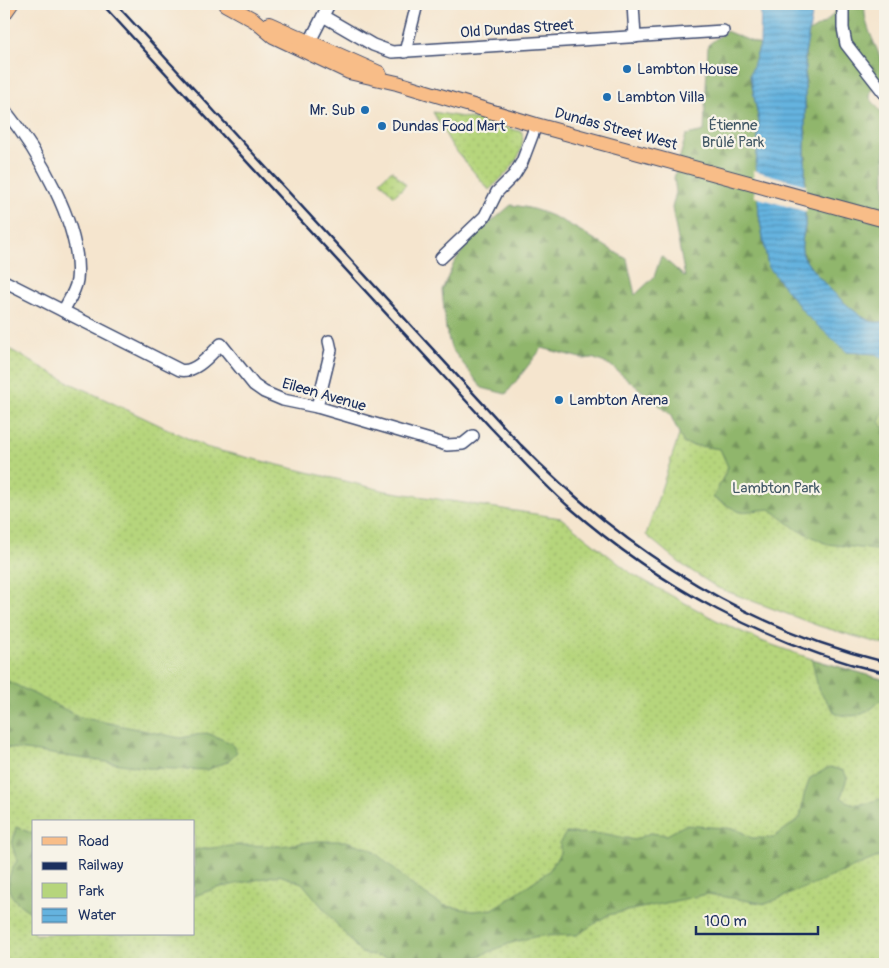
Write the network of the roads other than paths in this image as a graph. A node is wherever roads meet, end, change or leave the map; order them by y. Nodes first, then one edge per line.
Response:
1 (12, 4) edge
2 (225, 4) edge
3 (329, 4) edge
4 (417, 4) edge
5 (633, 4) edge
6 (843, 4) edge
7 (4, 14) edge
8 (323, 16) junction
9 (723, 32) dead end
10 (635, 37) junction
11 (306, 48) junction
12 (405, 52) junction
13 (885, 94) edge
14 (4, 109) edge
15 (536, 124) junction
16 (885, 220) edge
17 (441, 258) dead end
18 (4, 281) edge
19 (62, 311) junction
20 (328, 341) dead end
21 (317, 408) junction
22 (472, 436) dead end

1 - 7 main road
2 - 11 main road, Dundas Street West
3 - 8 street
4 - 12 street
5 - 10 street
6 - 13 street
8 - 11 street
8 - 12 street, Old Dundas Street
9 - 10 street, Old Dundas Street
10 - 12 street, Old Dundas Street
11 - 15 main road, Dundas Street West
14 - 19 street
15 - 16 main road, Dundas Street West
15 - 17 street
18 - 19 street, Eileen Avenue
19 - 21 street, Eileen Avenue
20 - 21 street
21 - 22 street, Eileen Avenue

